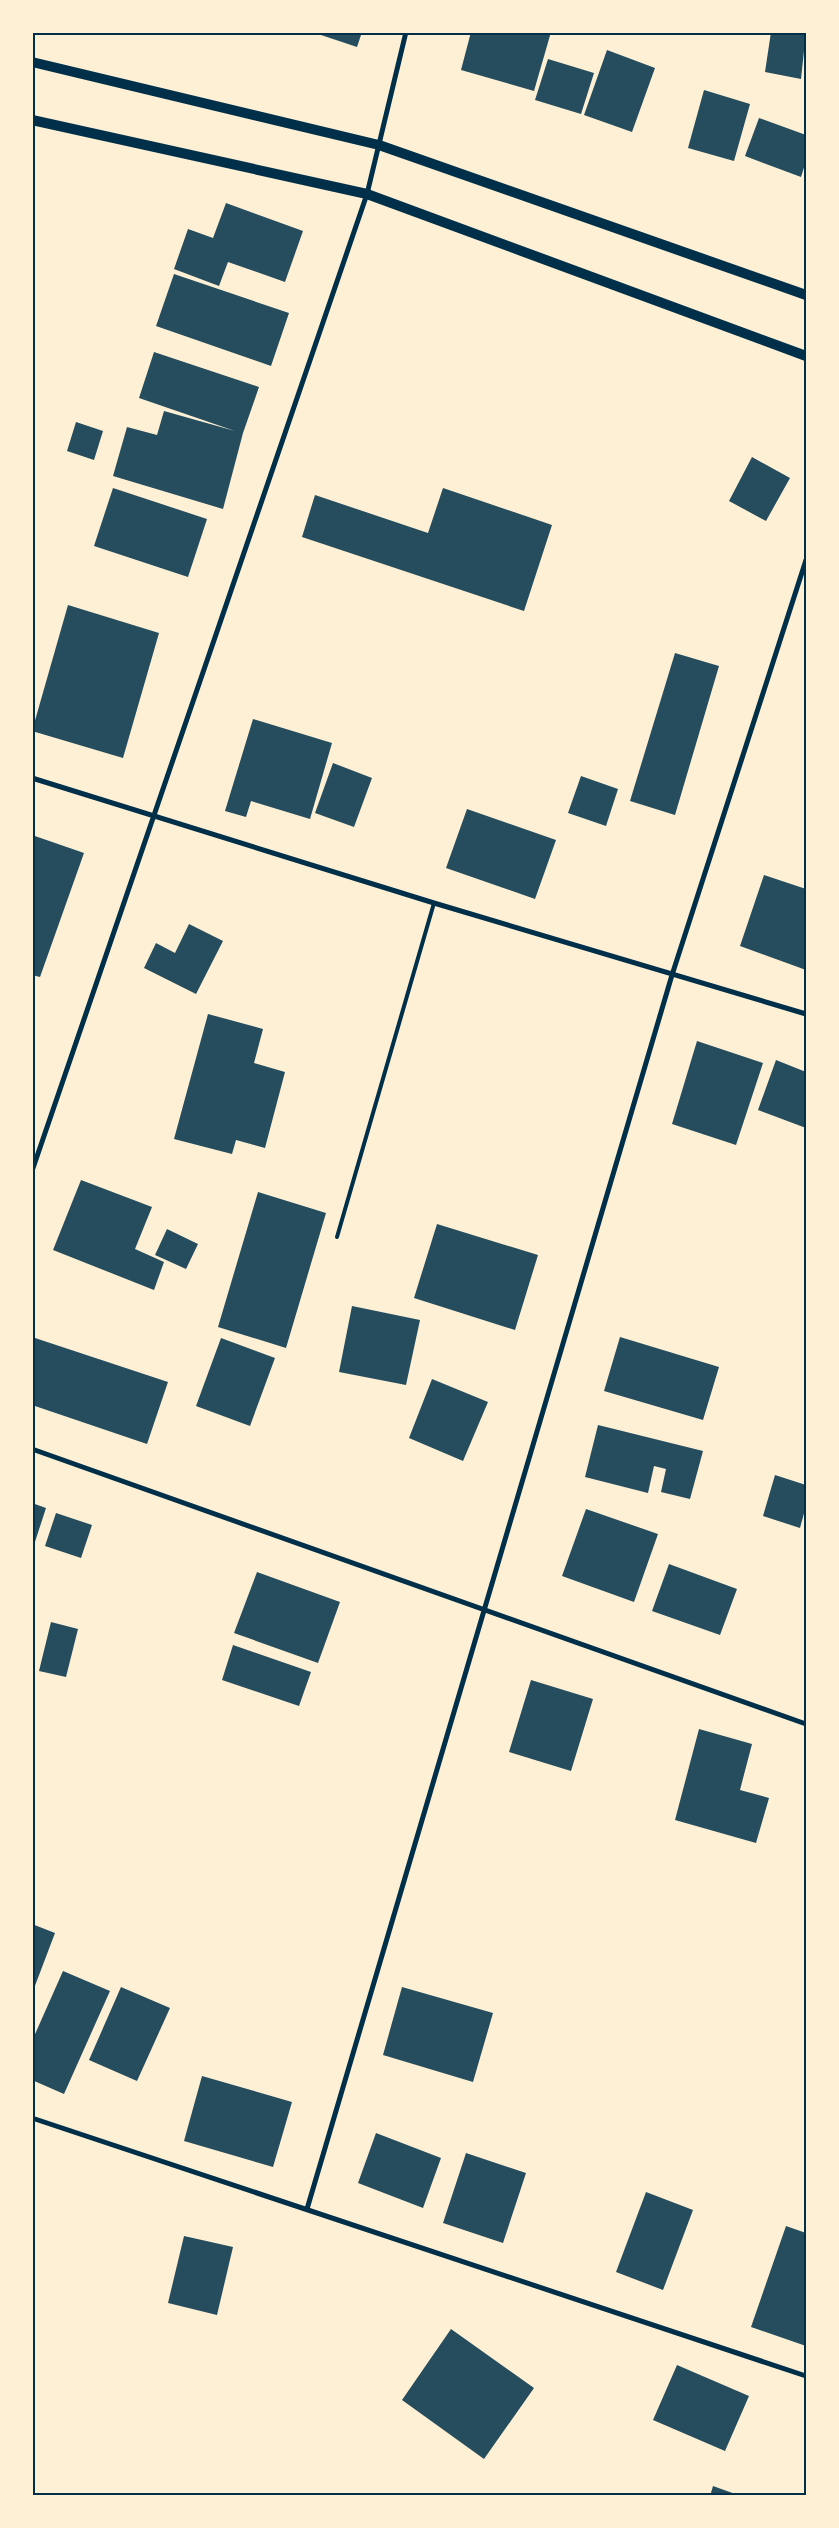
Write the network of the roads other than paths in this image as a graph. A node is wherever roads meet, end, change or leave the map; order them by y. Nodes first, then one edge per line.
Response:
1 (406, 32) edge
2 (32, 62) edge
3 (32, 120) edge
4 (379, 145) junction
5 (367, 194) junction
6 (806, 295) edge
7 (806, 356) edge
8 (806, 560) edge
9 (32, 778) edge
10 (154, 817) junction
11 (434, 903) junction
12 (672, 975) junction
13 (806, 1014) edge
14 (32, 1171) edge
15 (337, 1237) dead end
16 (32, 1449) edge
17 (484, 1609) junction
18 (806, 1724) edge
19 (32, 2118) edge
20 (308, 2209) junction
21 (806, 2376) edge

1 - 4 street
2 - 4 main road
3 - 5 main road
4 - 5 street
4 - 6 main road
5 - 7 main road
5 - 10 street
8 - 12 street
9 - 10 street
10 - 11 street
10 - 14 street
11 - 12 street
11 - 15 lane
12 - 13 street
12 - 17 street
16 - 17 street
17 - 18 street
17 - 20 street
19 - 20 street
20 - 21 street

